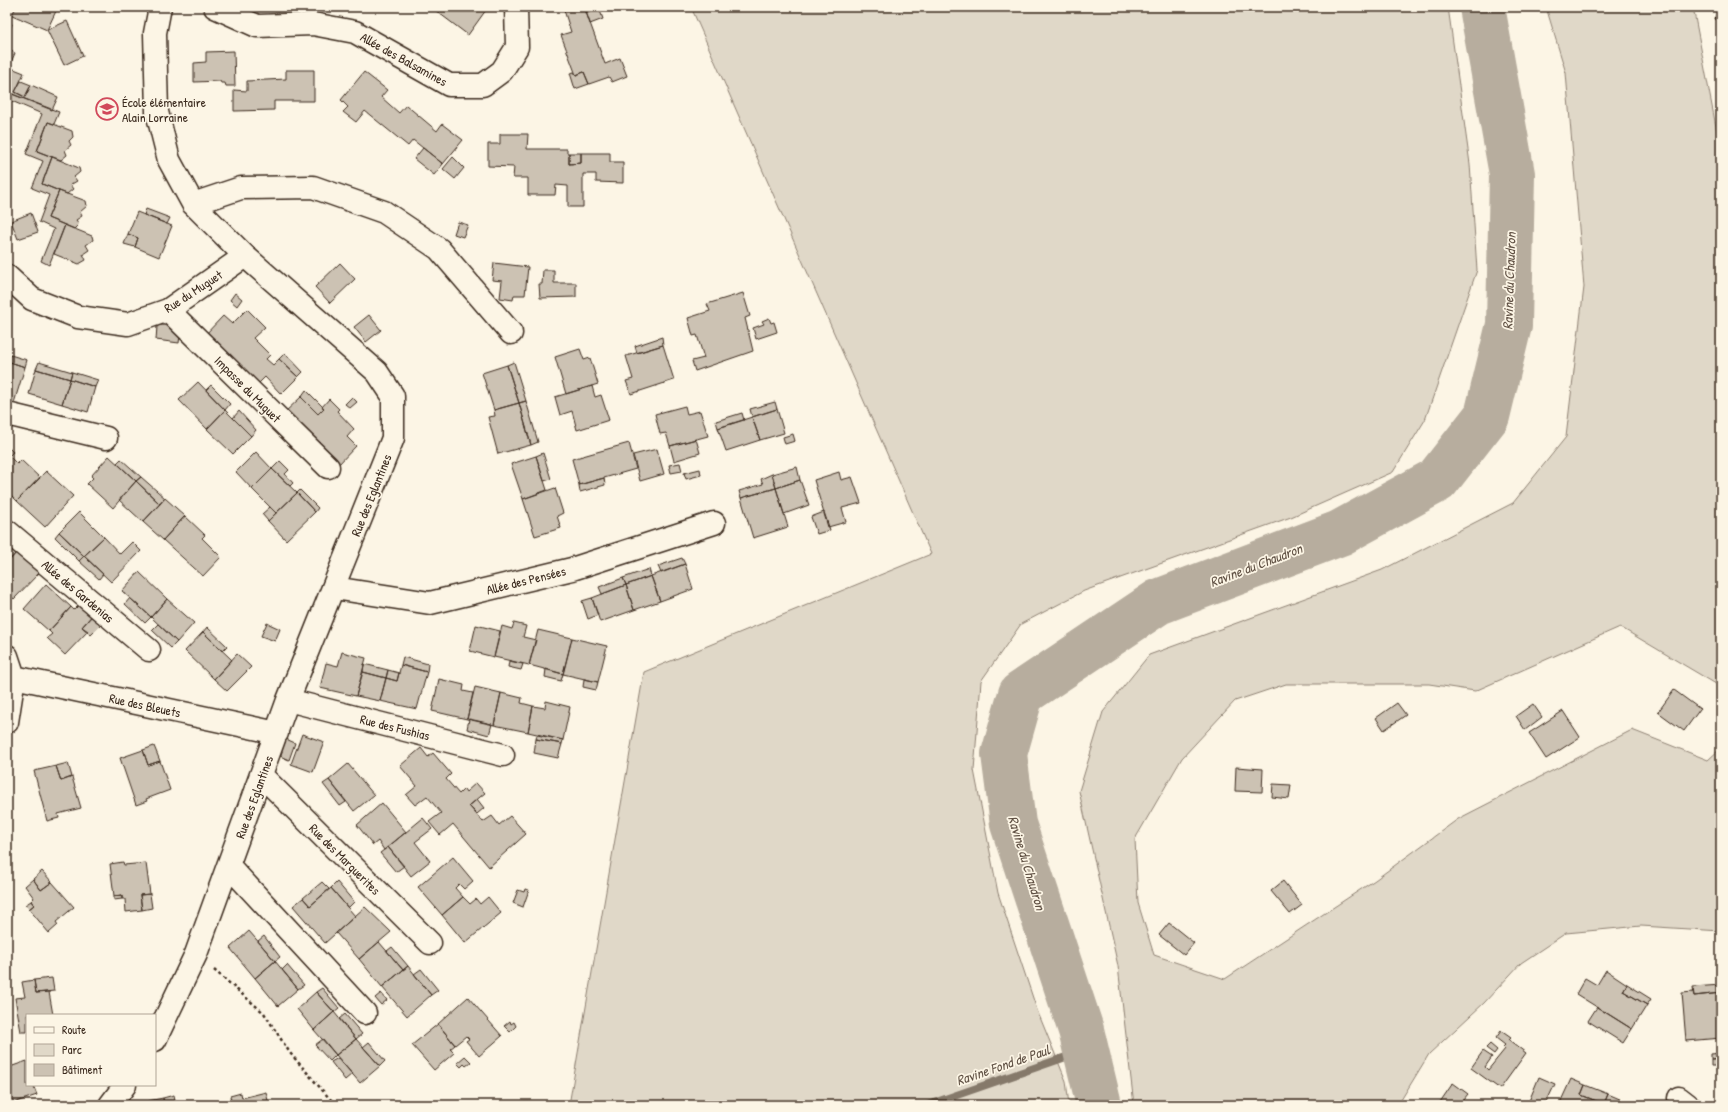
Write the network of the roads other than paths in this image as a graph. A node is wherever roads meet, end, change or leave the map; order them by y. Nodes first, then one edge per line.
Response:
1 (160, 7) edge
2 (215, 7) edge
3 (516, 7) edge
4 (193, 204) junction
5 (245, 256) junction
6 (7, 276) edge
7 (168, 310) junction
8 (512, 333) dead end
9 (7, 414) edge
10 (106, 438) dead end
11 (328, 467) dead end
12 (714, 522) dead end
13 (7, 531) edge
14 (334, 588) junction
15 (149, 650) dead end
16 (7, 656) edge
17 (14, 677) junction
18 (288, 700) junction
19 (7, 722) edge
20 (277, 733) junction
21 (503, 755) dead end
22 (261, 775) junction
23 (229, 866) junction
24 (430, 943) dead end
25 (365, 1014) dead end
26 (156, 1038) edge
27 (124, 1086) edge
28 (110, 1105) edge

1 - 4 street, Rue des Eglantines
2 - 3 street, Allée des Balsamines
4 - 5 street, Rue des Eglantines
4 - 8 street
5 - 7 street, Rue du Muguet
5 - 14 street, Rue des Eglantines
6 - 7 street, Rue du Muguet
7 - 11 street, Impasse du Muguet
9 - 10 street
12 - 14 street, Allée des Pensées
13 - 15 street, Allée des Gardenias
14 - 18 street, Rue des Eglantines
16 - 17 street
17 - 19 street
17 - 20 street, Rue des Bleuets
18 - 20 street, Rue des Eglantines
18 - 21 street, Rue des Fushias
20 - 22 street, Rue des Eglantines
22 - 23 street, Rue des Eglantines
22 - 24 street, Rue des Marguerites
23 - 25 street
23 - 26 street, Rue des Eglantines
27 - 28 street

